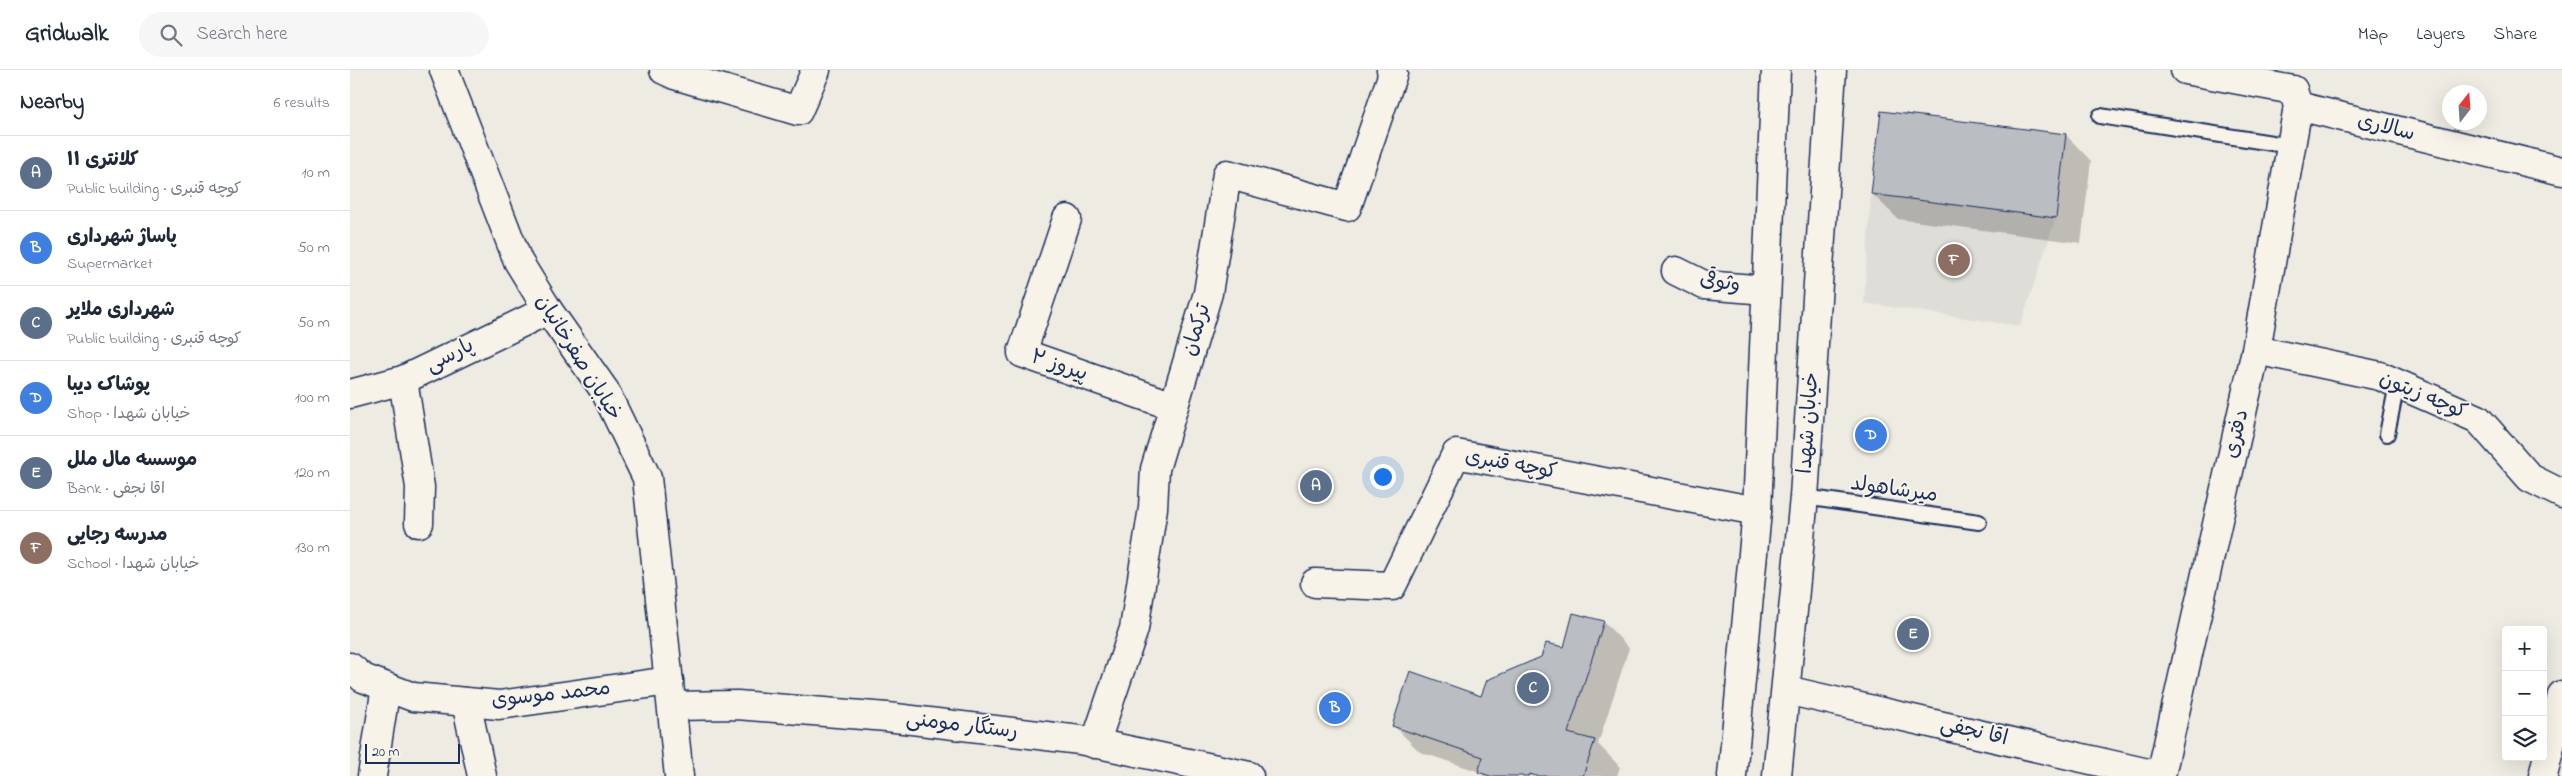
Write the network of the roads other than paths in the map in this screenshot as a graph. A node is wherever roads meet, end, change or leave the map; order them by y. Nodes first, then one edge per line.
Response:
1 (444, 70) edge
2 (664, 70) edge
3 (816, 70) edge
4 (1391, 70) edge
5 (1776, 70) edge
6 (1832, 70) edge
7 (2184, 70) edge
8 (2296, 89) edge
9 (2100, 116) dead end
10 (2291, 146) junction
11 (2562, 171) edge
12 (1067, 219) dead end
13 (1676, 271) dead end
14 (1766, 290) junction
15 (548, 310) junction
16 (2256, 350) junction
17 (403, 380) junction
18 (2397, 384) junction
19 (350, 394) edge
20 (1173, 406) junction
21 (2386, 434) dead end
22 (2562, 494) edge
23 (1804, 497) junction
24 (1757, 511) junction
25 (1979, 522) dead end
26 (420, 523) dead end
27 (1315, 583) dead end
28 (350, 667) edge
29 (386, 687) junction
30 (1786, 690) junction
31 (670, 693) junction
32 (2562, 695) edge
33 (466, 702) junction
34 (1095, 744) junction
35 (372, 776) edge
36 (482, 776) edge
37 (679, 776) edge
38 (1248, 776) edge
39 (1732, 776) edge
40 (1777, 776) edge
41 (2161, 776) edge
42 (2543, 776) edge

1 - 15 street, خیابان صفرخانیان
2 - 3 street
4 - 20 street, ترکمان
5 - 14 street
6 - 23 street, خیابان شهدا
7 - 8 street, سالاری
8 - 10 street, دفتری
8 - 11 street, سالاری
9 - 10 lane
10 - 16 street, دفتری
12 - 20 street, پیروز ۲
13 - 14 street, وثوقی
14 - 24 street
15 - 17 street, پارسی
15 - 31 street, خیابان صفرخانیان
16 - 18 street, کوچه زیتون
16 - 41 street, دفتری
17 - 19 street, پارسی
17 - 26 street
18 - 21 lane
18 - 22 street, کوچه زیتون
20 - 34 street, ترکمان
23 - 25 lane, میرشاهولد
23 - 30 street, خیابان شهدا
24 - 27 street, کوچه قنبری
24 - 39 street
28 - 29 street, محمد موسوی
29 - 33 street, محمد موسوی
29 - 35 street
30 - 40 street, خیابان شهدا
30 - 41 street, اقا نجفی
31 - 33 street, محمد موسوی
31 - 34 street, رستگار مومنی
31 - 37 street, خیابان صفرخانیان
32 - 42 street
33 - 36 street
34 - 38 street, رستگار مومنی

